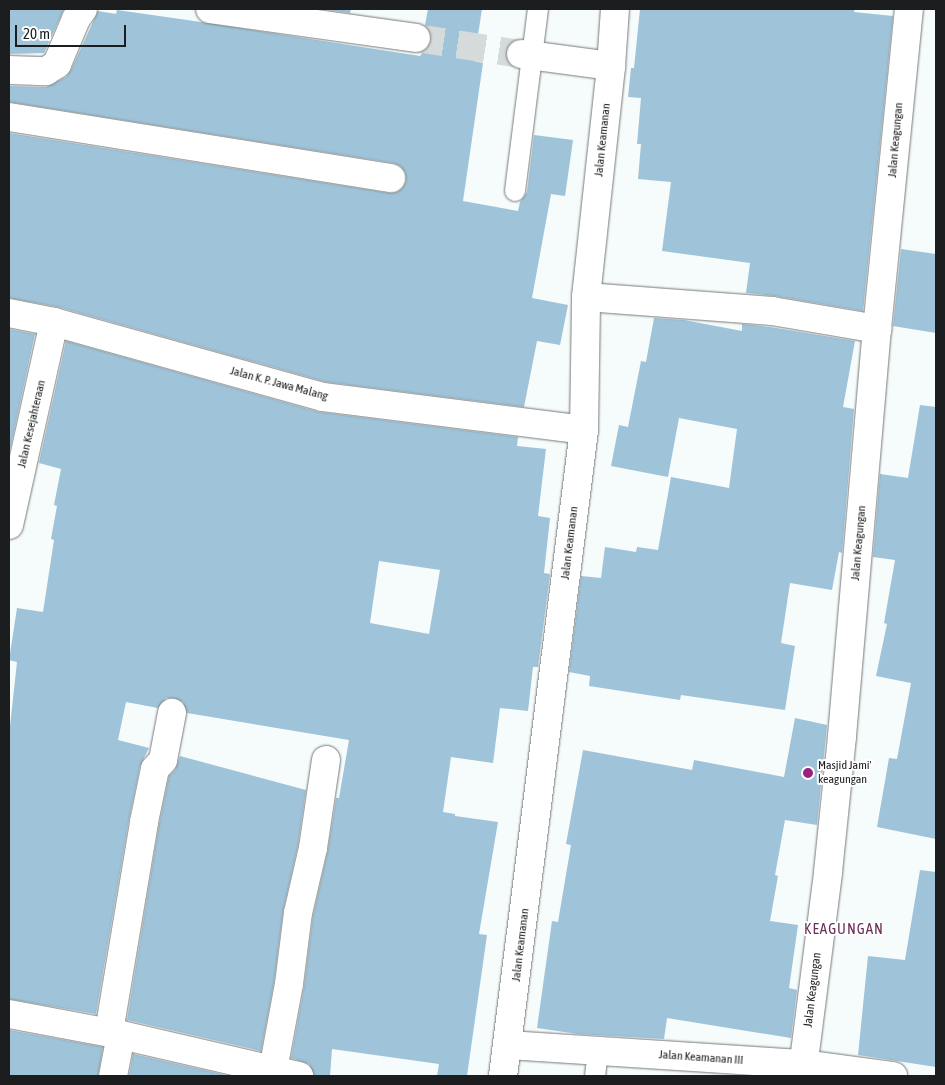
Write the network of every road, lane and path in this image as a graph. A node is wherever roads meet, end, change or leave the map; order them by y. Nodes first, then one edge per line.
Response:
1 (83, 9) edge
2 (210, 9) edge
3 (538, 9) edge
4 (614, 9) edge
5 (909, 9) edge
6 (416, 38) tunnel mouth
7 (527, 54) junction
8 (611, 66) junction
9 (9, 70) edge
10 (9, 117) edge
11 (391, 178) dead end
12 (515, 191) dead end
13 (586, 298) junction
14 (9, 313) edge
15 (54, 322) junction
16 (877, 329) junction
17 (584, 430) junction
18 (9, 525) edge
19 (172, 712) dead end
20 (326, 760) dead end
21 (9, 1014) edge
22 (115, 1033) junction
23 (508, 1046) junction
24 (596, 1064) edge
25 (803, 1070) edge
26 (286, 1074) edge
27 (113, 1076) edge
28 (503, 1076) edge
29 (893, 1076) edge

1 - 9 street
2 - 6 street
3 - 7 lane
4 - 8 street, Jalan Keamanan
5 - 16 street, Jalan Keagungan
7 - 8 street
7 - 12 lane
8 - 13 street, Jalan Keamanan
10 - 11 street
13 - 16 street
13 - 17 street, Jalan Keamanan
14 - 15 street, Jalan K. P. Jawa Malang
15 - 17 street, Jalan K. P. Jawa Malang
15 - 18 street, Jalan Kesejahteraan
16 - 25 street, Jalan Keagungan
17 - 23 street, Jalan Keamanan
19 - 22 street
20 - 26 street
21 - 22 street
22 - 26 street
22 - 27 street
23 - 24 street, Jalan Keamanan III
23 - 28 street, Jalan Keamanan
24 - 25 street, Jalan Keamanan III
25 - 29 street, Jalan Keamanan III

